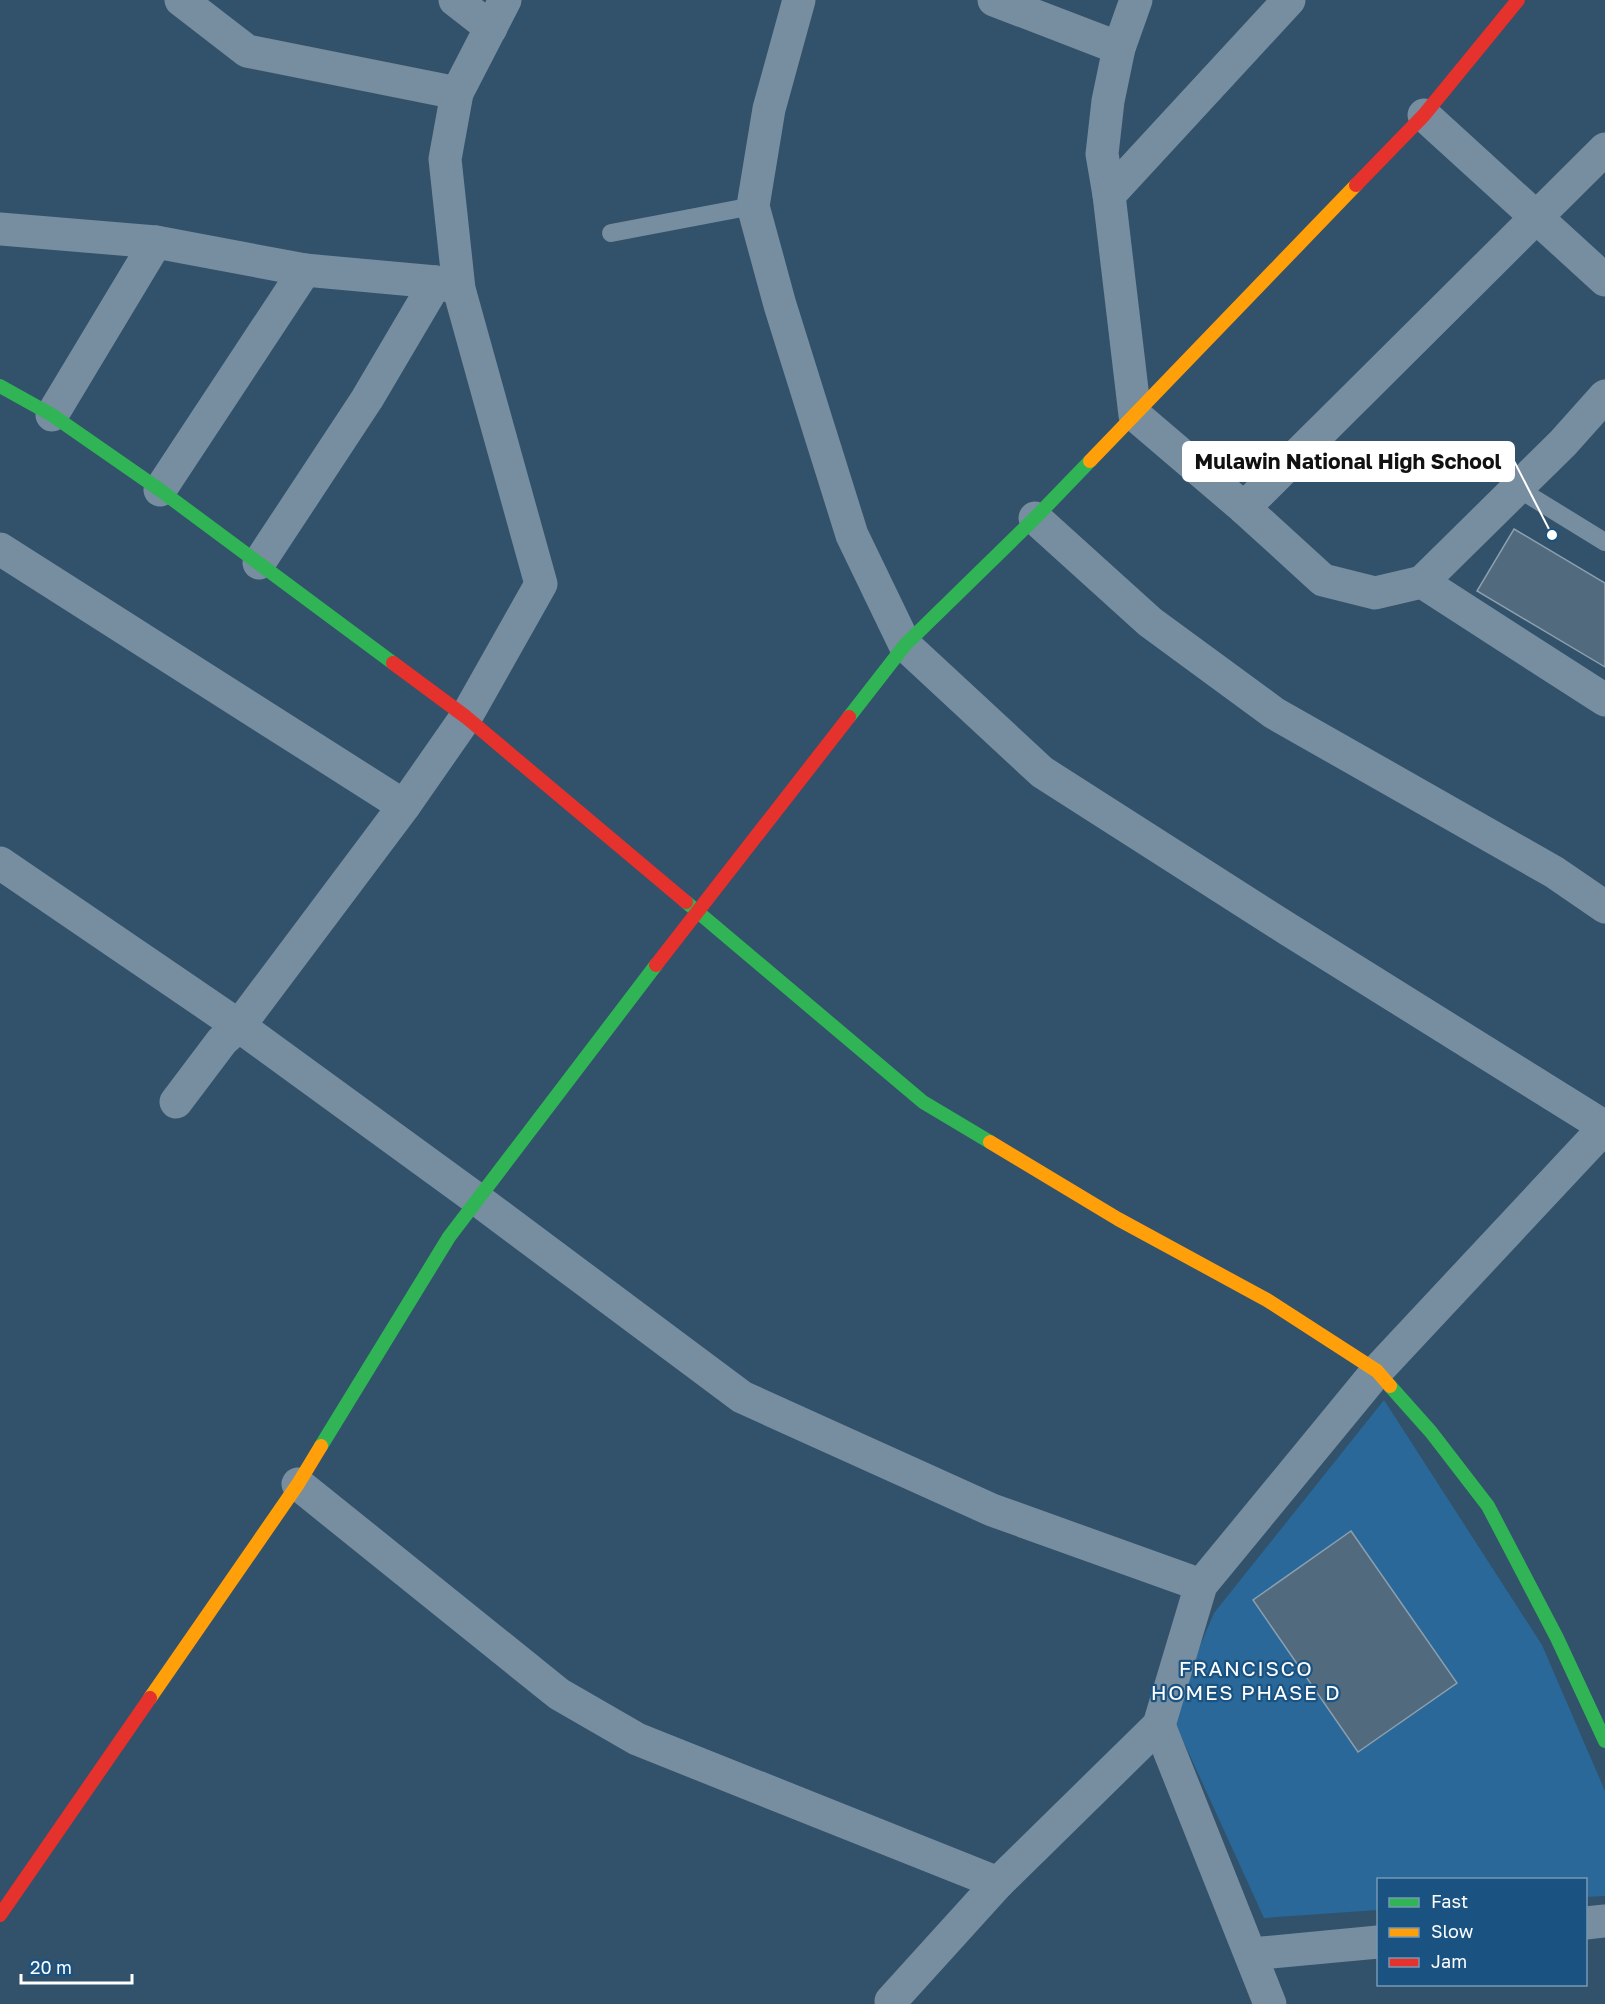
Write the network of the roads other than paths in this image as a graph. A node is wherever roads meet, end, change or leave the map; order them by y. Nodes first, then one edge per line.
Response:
1 (181, 0) edge
2 (455, 0) edge
3 (799, 0) edge
4 (994, 0) edge
5 (1136, 0) edge
6 (1289, 0) edge
7 (1518, 0) edge
8 (498, 14) edge
9 (1119, 48) junction
10 (457, 93) junction
11 (1424, 115) junction
12 (1605, 149) edge
13 (1109, 195) junction
14 (753, 206) junction
15 (1536, 218) junction
16 (0, 229) edge
17 (610, 233) dead end
18 (156, 242) junction
19 (305, 270) junction
20 (1605, 280) edge
21 (447, 286) junction
22 (0, 386) edge
23 (1605, 396) edge
24 (52, 415) junction
25 (1135, 415) junction
26 (1517, 488) junction
27 (160, 490) junction
28 (1244, 508) junction
29 (1035, 518) junction
30 (1605, 542) edge
31 (0, 549) edge
32 (259, 563) junction
33 (1422, 582) junction
34 (905, 645) junction
35 (1605, 700) edge
36 (466, 717) junction
37 (404, 806) junction
38 (0, 863) edge
39 (1605, 907) edge
40 (696, 913) junction
41 (239, 1026) junction
42 (176, 1102) dead end
43 (1605, 1127) edge
44 (478, 1200) junction
45 (1377, 1371) junction
46 (298, 1484) junction
47 (1201, 1585) junction
48 (1159, 1725) junction
49 (1605, 1741) edge
50 (998, 1883) junction
51 (0, 1915) edge
52 (1605, 1922) edge
53 (1587, 1923) edge
54 (1377, 1942) edge
55 (1251, 1954) junction
56 (891, 2001) dead end
57 (1270, 2004) edge

1 - 10 street
2 - 8 street
3 - 14 street
4 - 9 street
5 - 9 street
6 - 13 street
7 - 11 street
8 - 10 street
9 - 13 street
10 - 21 street
11 - 15 street
11 - 25 street
12 - 15 street
13 - 25 street
14 - 17 lane
14 - 34 street
15 - 20 street
15 - 28 street
16 - 18 street
18 - 19 street
18 - 24 street
19 - 21 street
19 - 27 street
21 - 32 street
21 - 36 street
22 - 24 street
23 - 26 street
24 - 27 street
25 - 28 street
25 - 29 street
26 - 30 lane
26 - 33 street
27 - 32 street
28 - 33 street
29 - 34 street
29 - 39 street
31 - 37 street
32 - 36 street
33 - 35 street
34 - 40 street
34 - 43 street
36 - 37 street
36 - 40 street
37 - 41 street
38 - 41 street
40 - 44 street
40 - 45 street
41 - 42 street
41 - 44 street
43 - 45 street
44 - 46 street
44 - 47 street
45 - 47 street
45 - 49 street
46 - 50 street
46 - 51 street
47 - 48 street
48 - 50 street
48 - 55 street
50 - 56 street
52 - 53 street
54 - 55 street
55 - 57 street

